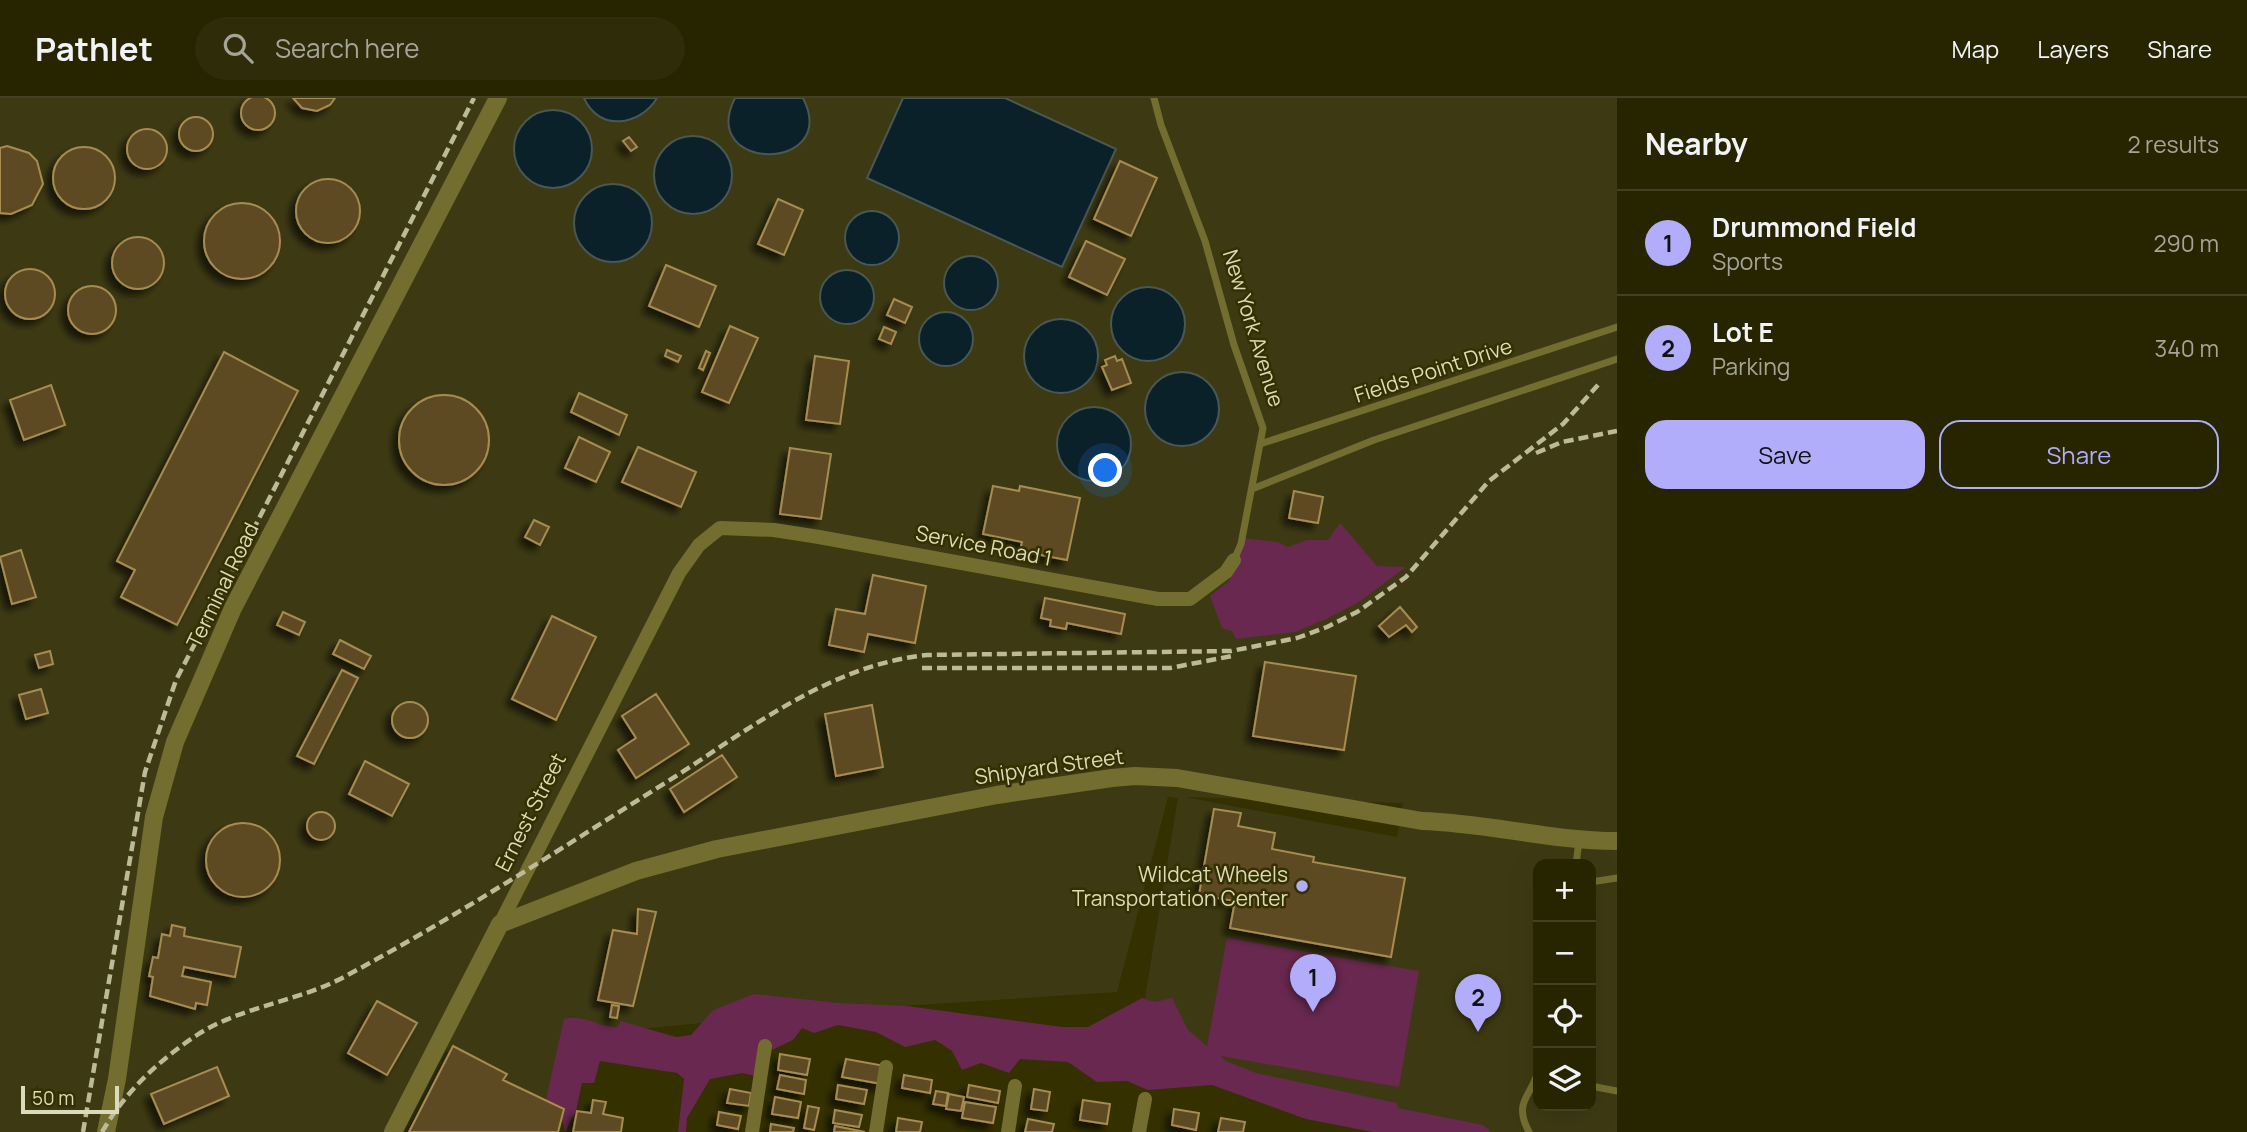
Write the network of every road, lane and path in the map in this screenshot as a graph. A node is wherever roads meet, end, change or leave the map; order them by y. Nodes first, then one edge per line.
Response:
1 (498, 98) edge
2 (1154, 98) edge
3 (1617, 327) edge
4 (1617, 359) edge
5 (1260, 444) junction
6 (1252, 489) junction
7 (725, 528) joint
8 (1230, 566) joint
9 (1579, 840) junction
10 (1617, 841) edge
11 (1577, 859) edge
12 (1617, 878) edge
13 (1596, 881) edge
14 (500, 924) junction
15 (765, 1046) dead end
16 (886, 1067) dead end
17 (1533, 1083) edge
18 (1015, 1086) dead end
19 (1596, 1087) edge
20 (1617, 1091) edge
21 (1145, 1099) dead end
22 (106, 1132) edge
23 (393, 1132) edge
24 (752, 1132) edge
25 (876, 1132) edge
26 (1007, 1132) edge
27 (1139, 1132) edge
28 (1529, 1132) edge

1 - 22 street, Terminal Road
2 - 5 lane, New York Avenue
3 - 5 lane, Fields Point Drive
4 - 6 lane
5 - 6 lane, New York Avenue
6 - 8 lane, New York Avenue
7 - 8 street, Service Road 1
7 - 14 street, Ernest Street
9 - 10 street, Shipyard Street
9 - 11 lane
9 - 14 street, Shipyard Street
12 - 13 lane
14 - 23 street, Ernest Street
15 - 24 street
16 - 25 street
17 - 28 lane
18 - 26 street
19 - 20 lane
21 - 27 street

